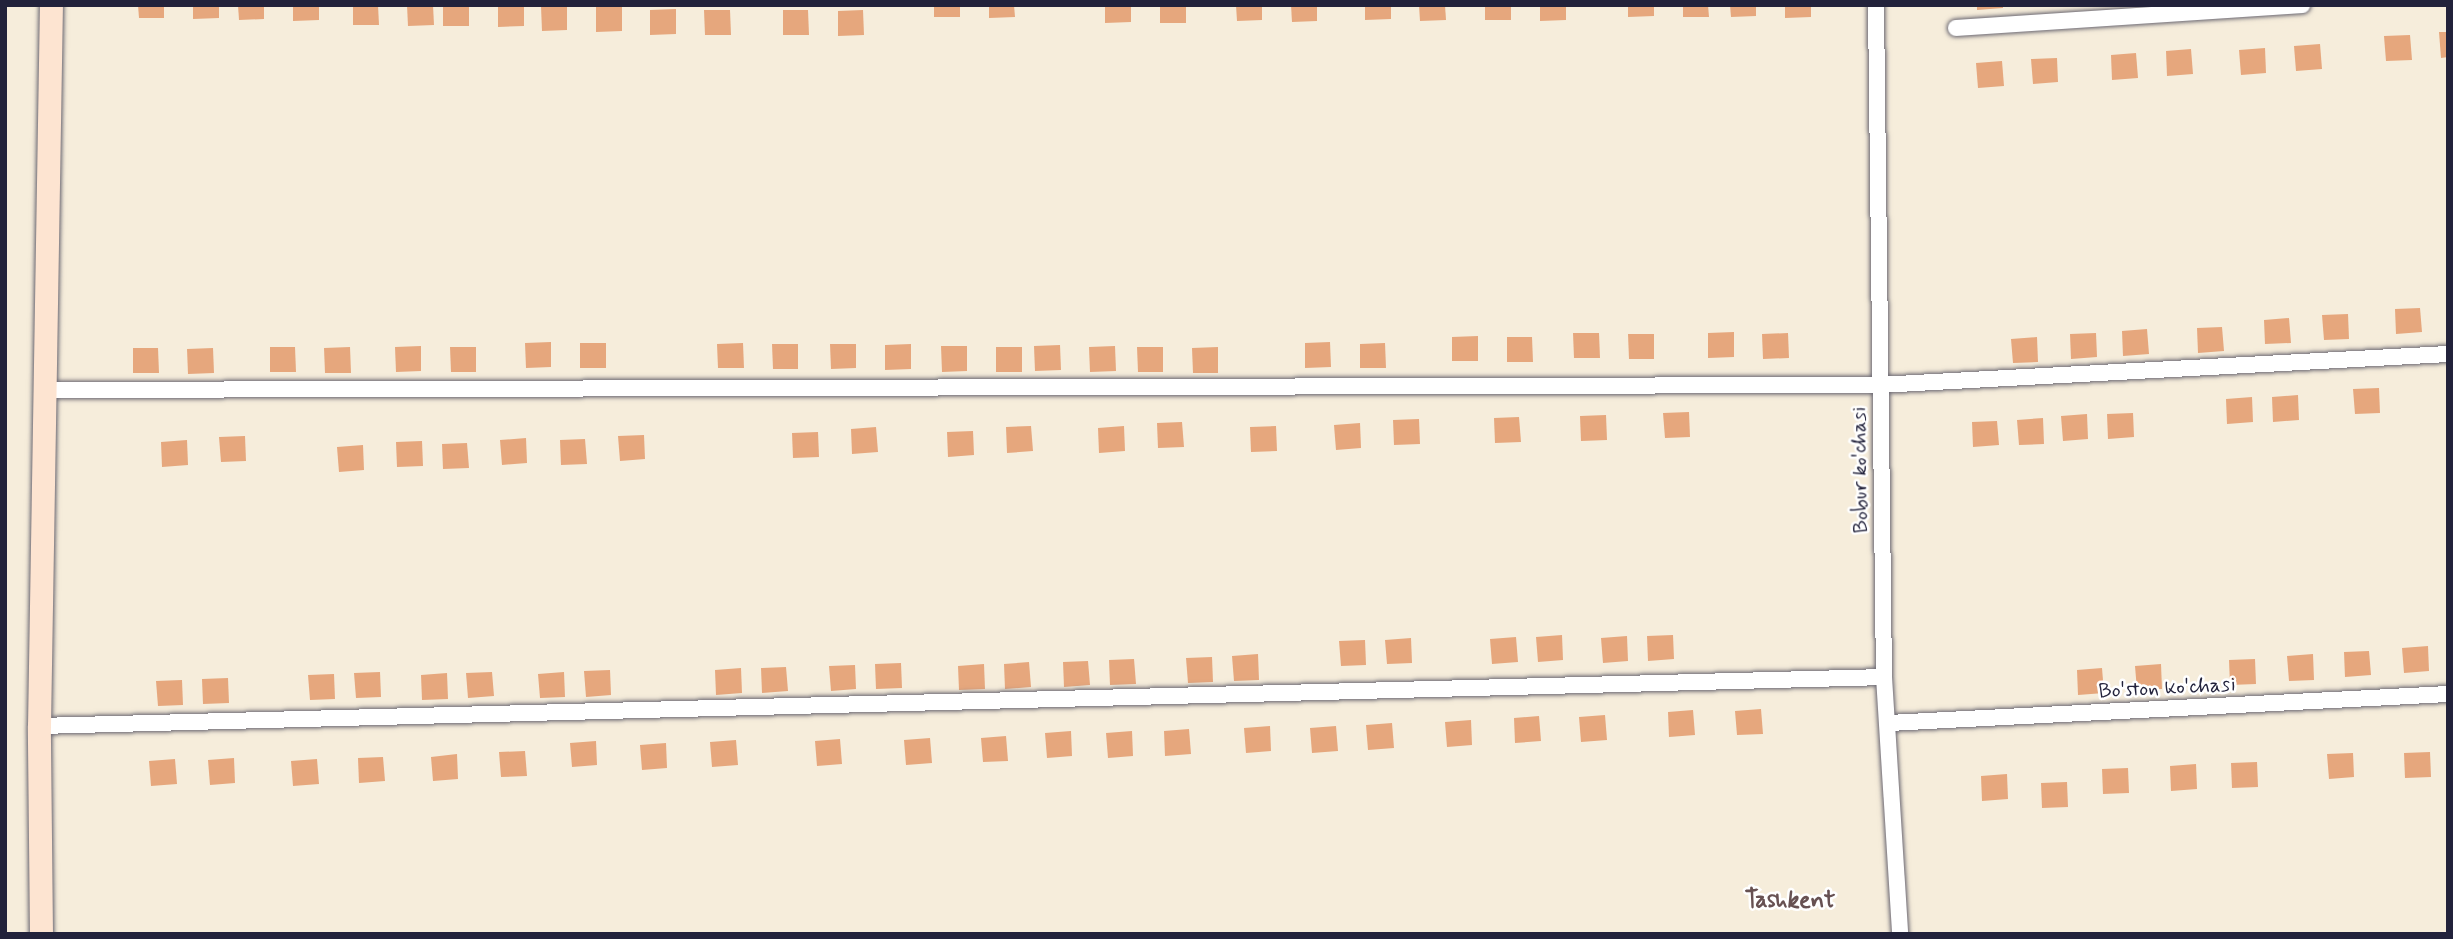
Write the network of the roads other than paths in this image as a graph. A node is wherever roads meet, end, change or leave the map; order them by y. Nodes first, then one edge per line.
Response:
1 (51, 5) edge
2 (1876, 5) edge
3 (2302, 5) edge
4 (1956, 28) dead end
5 (2448, 354) edge
6 (1880, 385) junction
7 (47, 390) junction
8 (1884, 677) junction
9 (2448, 694) edge
10 (1889, 723) junction
11 (39, 726) junction
12 (41, 934) edge
13 (1900, 934) edge

1 - 7 street
2 - 6 street, Bobur ko'chasi
3 - 4 street
5 - 6 street
6 - 7 street
6 - 8 street, Bobur ko'chasi
7 - 11 street
8 - 10 street, Bobur ko'chasi
8 - 11 street
9 - 10 street, Bo'ston ko'chasi
10 - 13 street, Bobur ko'chasi
11 - 12 street

